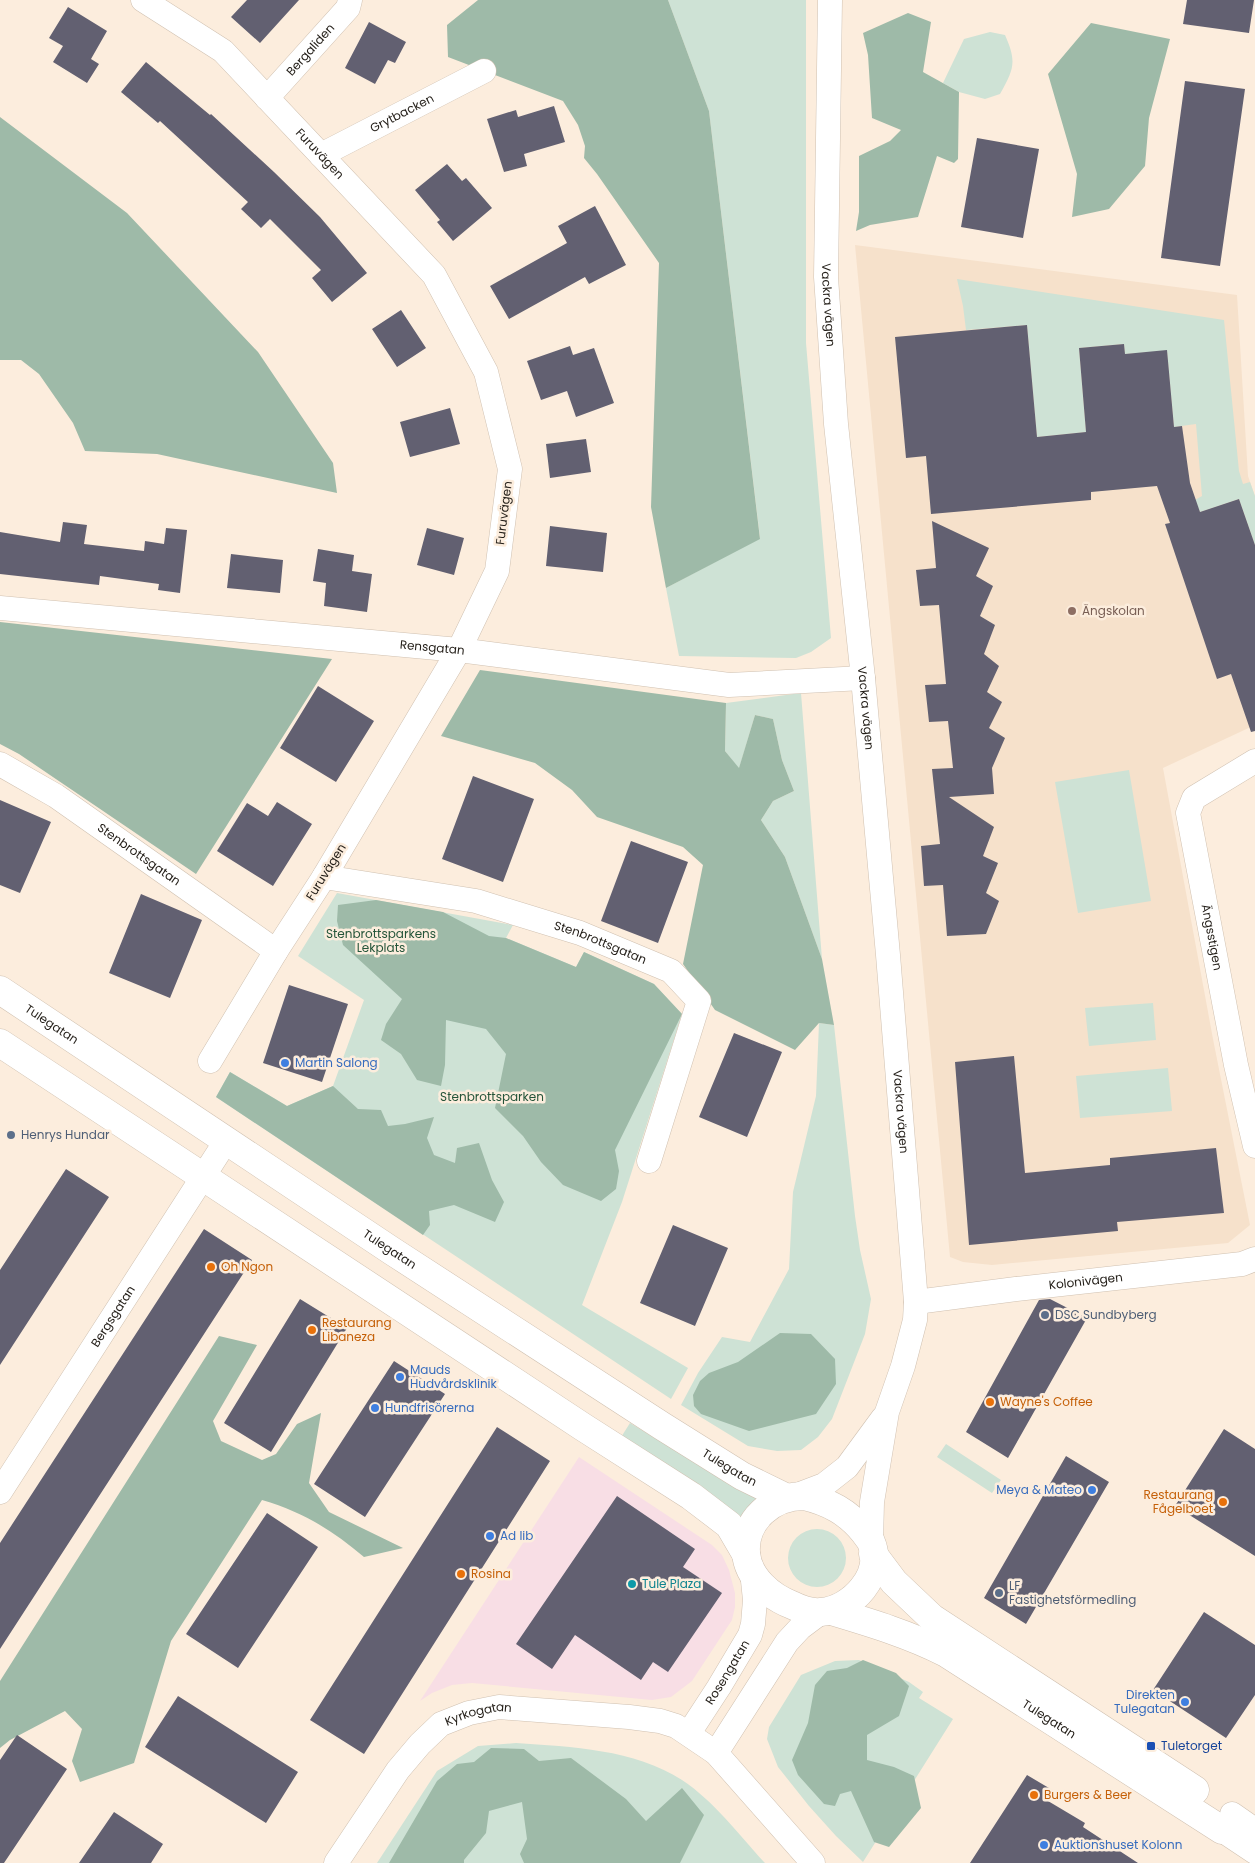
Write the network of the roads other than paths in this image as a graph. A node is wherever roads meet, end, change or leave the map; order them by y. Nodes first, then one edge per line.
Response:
1 (142, 0) edge
2 (350, 0) edge
3 (830, 0) edge
4 (484, 71) dead end
5 (267, 98) junction
6 (321, 155) junction
7 (0, 608) edge
8 (459, 650) junction
9 (863, 678) junction
10 (1255, 761) edge
11 (0, 764) edge
12 (324, 877) junction
13 (276, 950) junction
14 (0, 990) edge
15 (0, 1043) edge
16 (210, 1061) dead end
17 (226, 1141) junction
18 (1255, 1146) edge
19 (649, 1161) dead end
20 (204, 1176) junction
21 (1255, 1259) edge
22 (916, 1302) junction
23 (888, 1412) junction
24 (0, 1492) edge
25 (790, 1497) junction
26 (872, 1548) junction
27 (749, 1563) junction
28 (825, 1612) junction
29 (689, 1733) junction
30 (716, 1753) junction
31 (1227, 1822) junction
32 (1255, 1830) edge
33 (1255, 1852) edge
34 (336, 1863) edge
35 (813, 1863) edge

1 - 5 street, Furuvägen
2 - 5 street, Bergaliden
3 - 9 street, Vackra vägen
4 - 6 street, Grytbacken
5 - 6 street, Furuvägen
6 - 8 street, Furuvägen
7 - 8 street, Rensgatan
8 - 9 street, Rensgatan
8 - 12 street, Furuvägen
9 - 22 street, Vackra vägen
10 - 18 street, Ängsstigen
11 - 13 street, Stenbrottsgatan
12 - 13 street, Furuvägen
12 - 19 street, Stenbrottsgatan
13 - 16 street, Furuvägen
14 - 17 street, Tulegatan
15 - 20 street
17 - 20 street, Bergsgatan
17 - 25 street, Tulegatan
20 - 24 street, Bergsgatan
20 - 27 street
21 - 22 street, Kolonivägen
22 - 23 street, Vackra vägen
23 - 25 street, Vackra vägen
23 - 26 street, Vackra vägen
25 - 26 street
25 - 27 street
26 - 28 street
26 - 31 street, Tulegatan
27 - 28 street
27 - 29 street, Rosengatan
28 - 30 street
28 - 31 street, Tulegatan
29 - 30 street
29 - 34 street, Kyrkogatan
30 - 35 street
31 - 32 street, Tulegatan
31 - 33 street, Tulegatan

